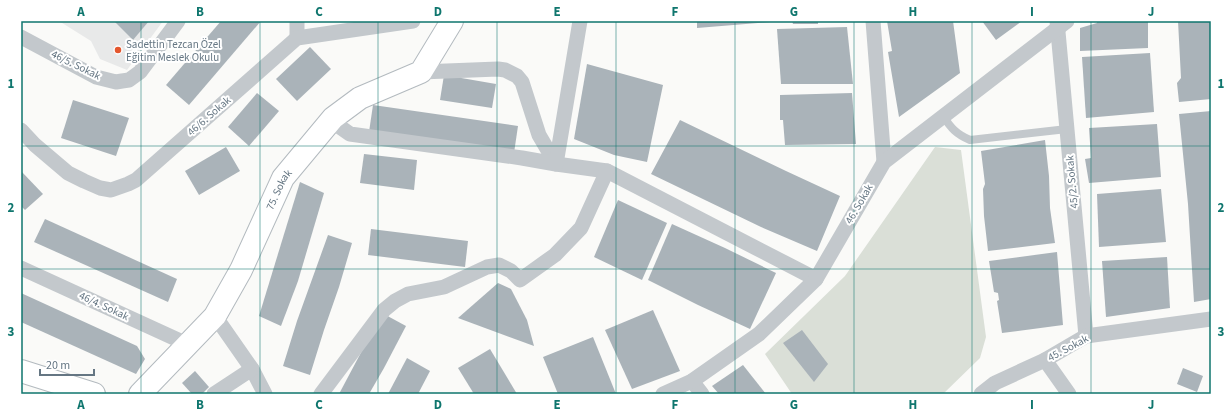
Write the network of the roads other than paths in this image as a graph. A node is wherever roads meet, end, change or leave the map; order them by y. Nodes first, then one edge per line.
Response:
1 (178, 21) edge
2 (297, 21) edge
3 (413, 21) edge
4 (452, 21) edge
5 (580, 21) edge
6 (873, 21) edge
7 (1060, 23) edge
8 (21, 37) edge
9 (297, 38) junction
10 (421, 72) junction
11 (943, 116) junction
12 (333, 118) junction
13 (1066, 129) junction
14 (21, 130) edge
15 (884, 162) junction
16 (556, 164) junction
17 (607, 171) junction
18 (21, 268) edge
19 (816, 279) junction
20 (215, 316) junction
21 (1211, 319) edge
22 (1086, 336) junction
23 (187, 344) junction
24 (1045, 360) junction
25 (252, 369) junction
26 (21, 371) edge
27 (692, 381) junction
28 (94, 394) edge
29 (140, 394) edge
30 (214, 394) edge
31 (265, 394) edge
32 (321, 394) edge
33 (663, 394) edge
34 (702, 394) edge
35 (981, 394) edge
36 (1069, 394) edge

1 - 8 street, 46/5. Sokak
2 - 9 street
3 - 9 street
4 - 10 street
5 - 16 street
6 - 15 street
7 - 11 street, 46. Sokak
7 - 13 street, 45/2. Sokak
9 - 14 street, 46/6. Sokak
10 - 12 street, 75. Sokak
10 - 16 street
11 - 13 lane
11 - 15 street, 46. Sokak
12 - 16 street
12 - 20 street, 75. Sokak
13 - 22 street, 45/2. Sokak
15 - 19 street, 46. Sokak
16 - 17 street
17 - 19 street
17 - 32 street
18 - 23 street, 46/4. Sokak
19 - 27 street, 46. Sokak
20 - 23 street, 75. Sokak
20 - 25 street
21 - 22 street, 45. Sokak
22 - 24 street, 45. Sokak
23 - 29 street, 75. Sokak
24 - 35 street, 45. Sokak
24 - 36 street
25 - 30 street
25 - 31 street
26 - 28 street
27 - 33 street, 46. Sokak
27 - 34 street

